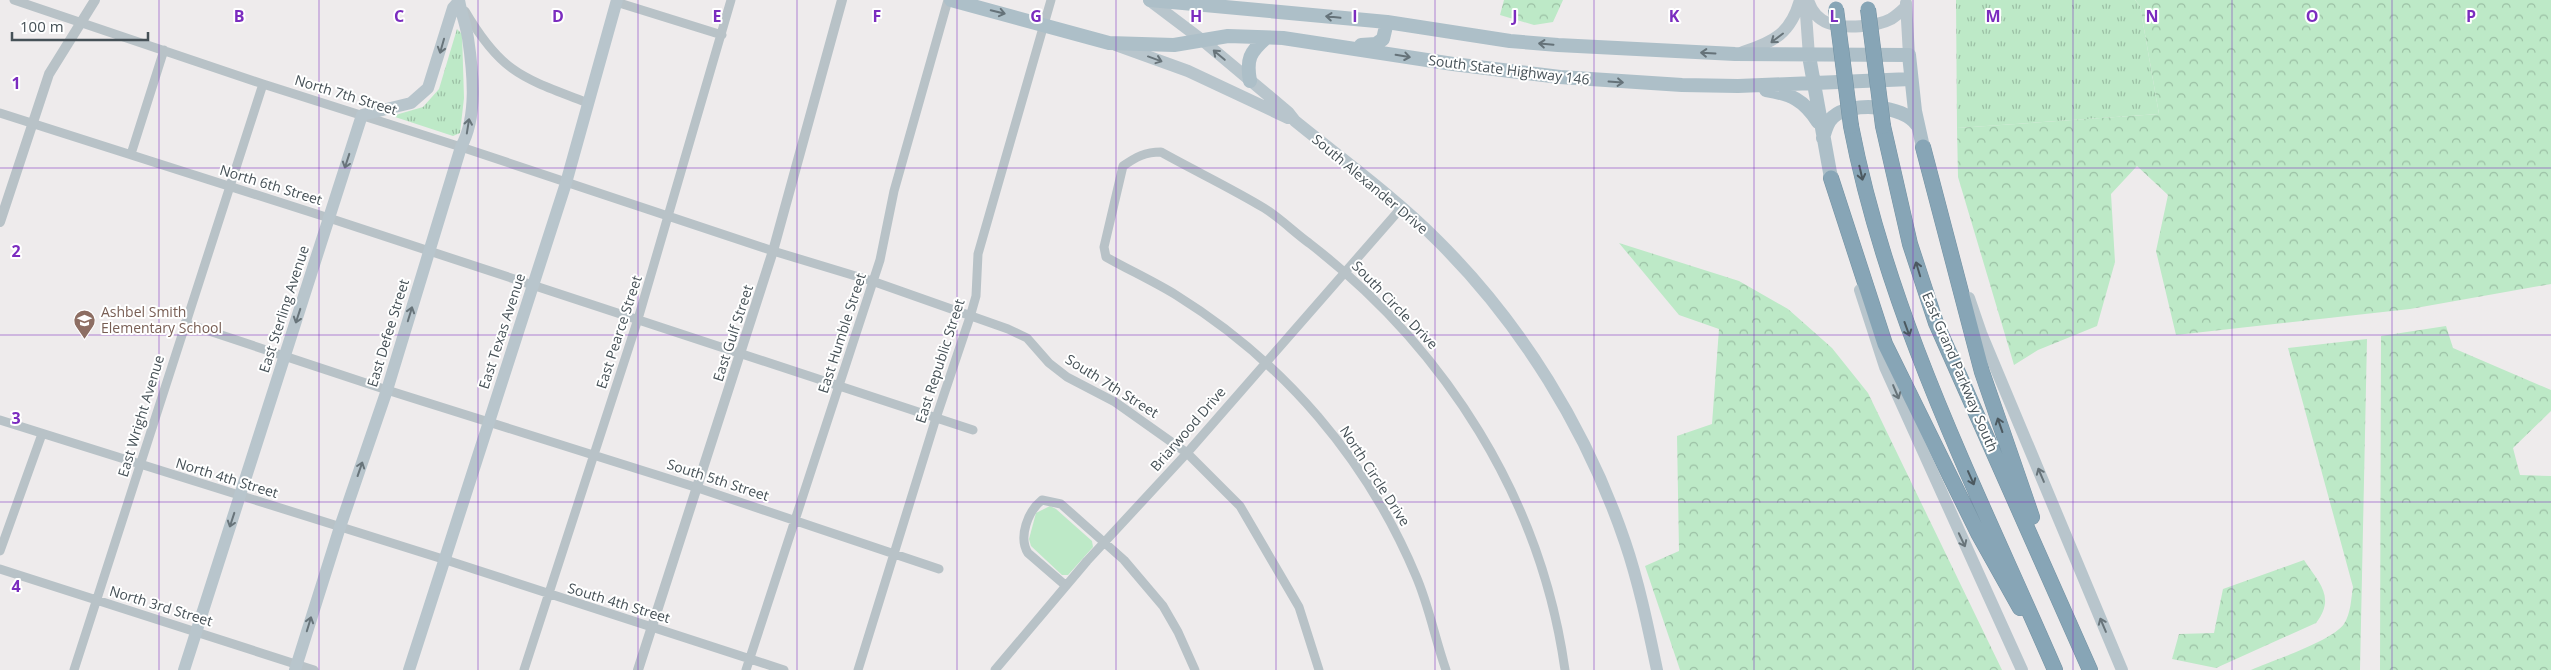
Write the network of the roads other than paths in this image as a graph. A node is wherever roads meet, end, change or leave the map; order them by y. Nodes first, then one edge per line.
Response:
1 (14, 0) edge
2 (95, 0) edge
3 (458, 0) edge
4 (732, 0) edge
5 (842, 0) edge
6 (950, 0) edge
7 (1051, 0) edge
8 (1150, 0) edge
9 (1800, 0) edge
10 (1807, 0) edge
11 (616, 1) edge
12 (1906, 3) edge
13 (1868, 4) edge
14 (1836, 5) edge
15 (82, 22) junction
16 (1387, 22) junction
17 (1044, 24) junction
18 (722, 34) junction
19 (1266, 38) junction
20 (1202, 40) junction
21 (1109, 43) junction
22 (1338, 46) junction
23 (164, 50) junction
24 (1735, 54) junction
25 (1909, 55) junction
26 (1809, 56) junction
27 (1911, 79) junction
28 (1250, 81) junction
29 (1813, 83) junction
30 (263, 84) junction
31 (1738, 86) junction
32 (588, 103) junction
33 (0, 113) edge
34 (362, 114) junction
35 (1295, 121) junction
36 (34, 124) junction
37 (1918, 126) junction
38 (1822, 132) junction
39 (1923, 146) junction
40 (462, 147) junction
41 (131, 154) junction
42 (1831, 178) junction
43 (566, 182) junction
44 (229, 186) junction
45 (1402, 207) junction
46 (670, 215) junction
47 (329, 218) junction
48 (1110, 220) joint
49 (0, 222) edge
50 (773, 251) junction
51 (428, 252) junction
52 (1346, 271) junction
53 (872, 281) junction
54 (533, 285) junction
55 (970, 317) junction
56 (638, 320) junction
57 (185, 323) junction
58 (740, 355) junction
59 (285, 356) junction
60 (1265, 361) junction
61 (839, 386) junction
62 (387, 390) junction
63 (936, 418) junction
64 (0, 420) edge
65 (489, 421) junction
66 (973, 430) dead end
67 (42, 434) junction
68 (1187, 453) junction
69 (593, 454) junction
70 (140, 466) junction
71 (698, 488) junction
72 (240, 496) junction
73 (797, 520) junction
74 (340, 527) junction
75 (1105, 542) junction
76 (0, 552) edge
77 (895, 554) junction
78 (446, 560) junction
79 (0, 569) edge
80 (939, 569) dead end
81 (1065, 585) junction
82 (2055, 587) junction
83 (548, 595) junction
84 (96, 601) junction
85 (651, 627) junction
86 (196, 632) junction
87 (2043, 642) junction
88 (750, 658) junction
89 (296, 667) edge
90 (74, 670) edge
91 (184, 670) edge
92 (314, 670) edge
93 (409, 670) edge
94 (524, 670) edge
95 (638, 670) edge
96 (746, 670) edge
97 (784, 670) edge
98 (858, 670) edge
99 (995, 670) edge
100 (1194, 670) edge
101 (1319, 670) edge
102 (1446, 670) edge
103 (1565, 670) edge
104 (1657, 670) edge
105 (2022, 670) edge
106 (2055, 670) edge
107 (2090, 670) edge
108 (2122, 670) edge

1 - 15 street, North 7th Street
2 - 15 street
3 - 32 street
3 -> 34 main road
40 -> 3 main road, East Defee Street
4 - 18 street, East Pearce Street
5 - 50 street, East Gulf Street
6 -> 17 main road, South Alexander Drive
6 - 53 street, East Humble Street
7 - 17 street, East Republic Street
16 -> 8 main road
8 - 20 main road, South Alexander Drive
9 -> 24 main road
10 - 12 main road
10 - 26 main road
11 - 18 street
11 - 32 main road, East Texas Avenue
12 - 25 main road
82 -> 13 highway, East Grand Parkway South, bridge
14 -> 87 highway, bridge
15 - 23 street, North 7th Street
15 - 36 street
16 - 22 main road
24 -> 16 main road
17 - 21 main road, South Alexander Drive
17 - 55 street, East Republic Street
18 - 46 street, East Pearce Street
19 - 20 main road, South State Highway 146
19 - 22 main road, South State Highway 146
19 - 28 main road
20 - 21 main road, South State Highway 146
28 -> 20 main road, South Alexander Drive
21 -> 35 main road, South Alexander Drive
22 -> 31 main road, South State Highway 146
23 - 30 street, North 7th Street
23 - 41 street
24 - 26 main road
25 - 26 main road
25 - 27 main road
26 - 29 main road
27 - 29 main road, South State Highway 146
27 - 37 main road
28 - 35 main road, South Alexander Drive
29 - 31 main road, South State Highway 146
29 - 38 main road
30 - 34 street, North 7th Street
30 - 44 street, East Wright Avenue
31 - 38 main road
32 - 43 main road, East Texas Avenue
33 - 36 street, North 6th Street
34 - 40 street, North 7th Street
34 -> 47 main road, East Sterling Avenue
35 - 45 main road, South Alexander Drive
36 - 41 street, North 6th Street
36 - 49 street
37 - 38 main road
37 - 39 main road
38 - 42 main road
82 -> 39 highway
108 -> 39 main road
40 - 43 street, North 7th Street
40 - 51 main road, East Defee Street
41 - 44 street, North 6th Street
42 - 87 highway
42 -> 105 main road
43 - 46 street, North 7th Street
43 - 54 main road, East Texas Avenue
44 - 47 street, North 6th Street
44 - 57 street, East Wright Avenue
45 - 52 street, Briarwood Drive
45 - 104 main road, South Alexander Drive
46 - 50 street, South 7th Street
46 - 56 street, East Pearce Street
47 - 51 street, North 6th Street
47 -> 59 main road, East Sterling Avenue
48 - 52 street, South Circle Drive
48 - 60 street, North Circle Drive
50 - 53 street, South 7th Street
50 - 58 street, East Gulf Street
51 - 54 street, North 6th Street
62 -> 51 main road, East Defee Street
52 - 60 street, Briarwood Drive
52 - 103 street, South Circle Drive
53 - 55 street, South 7th Street
53 - 61 street, East Humble Street
54 - 56 street, North 6th Street
54 - 65 main road, East Texas Avenue
55 - 63 street, East Republic Street
55 - 68 street, South 7th Street
56 - 58 street, North 6th Street
56 - 69 street, East Pearce Street
57 - 59 street, South 5th Street
57 - 70 street, East Wright Avenue
58 - 61 street, North 6th Street
58 - 71 street, East Gulf Street
59 - 62 street, South 5th Street
59 - 72 main road, East Sterling Avenue
60 - 68 street, Briarwood Drive
60 - 102 street, North Circle Drive
61 - 63 street, North 6th Street
61 - 73 street, East Humble Street
62 - 65 street, South 5th Street
74 -> 62 main road, East Defee Street
63 - 66 street, North 6th Street
63 - 77 street, East Republic Street
64 - 67 street, North 4th Street
65 - 69 street, South 5th Street
65 - 78 main road, East Texas Avenue
67 - 70 street, North 4th Street
67 - 76 street
68 - 75 street, Briarwood Drive
68 - 101 street, South 7th Street
69 - 71 street, South 5th Street
69 - 83 street, East Pearce Street
70 - 72 street, North 4th Street
70 - 84 street, East Wright Avenue
71 - 73 street, South 5th Street
71 - 85 street, East Gulf Street
72 - 74 street, North 4th Street
72 -> 86 main road, East Sterling Avenue
73 - 77 street, South 5th Street
73 - 88 street, East Humble Street
74 - 78 street, North 4th Street
89 -> 74 main road, East Defee Street
75 - 81 street, Briarwood Drive
75 - 81 street
75 - 100 street
77 - 80 street, South 5th Street
77 - 98 street, East Republic Street
78 - 83 street, South 4th Street
78 - 93 main road, East Texas Avenue
79 - 84 street, North 3rd Street
81 - 99 street, Briarwood Drive
82 - 107 highway, East Grand Parkway South
83 - 85 street, South 4th Street
83 - 94 street, East Pearce Street
84 - 86 street, North 3rd Street
84 - 90 street, East Wright Avenue
85 - 88 street, South 4th Street
85 - 95 street, East Gulf Street
86 - 89 street, North 3rd Street
86 - 91 main road, East Sterling Avenue
87 - 106 highway
88 - 96 street, East Humble Street
88 - 97 street, South 4th Street
89 - 92 street, North 3rd Street

